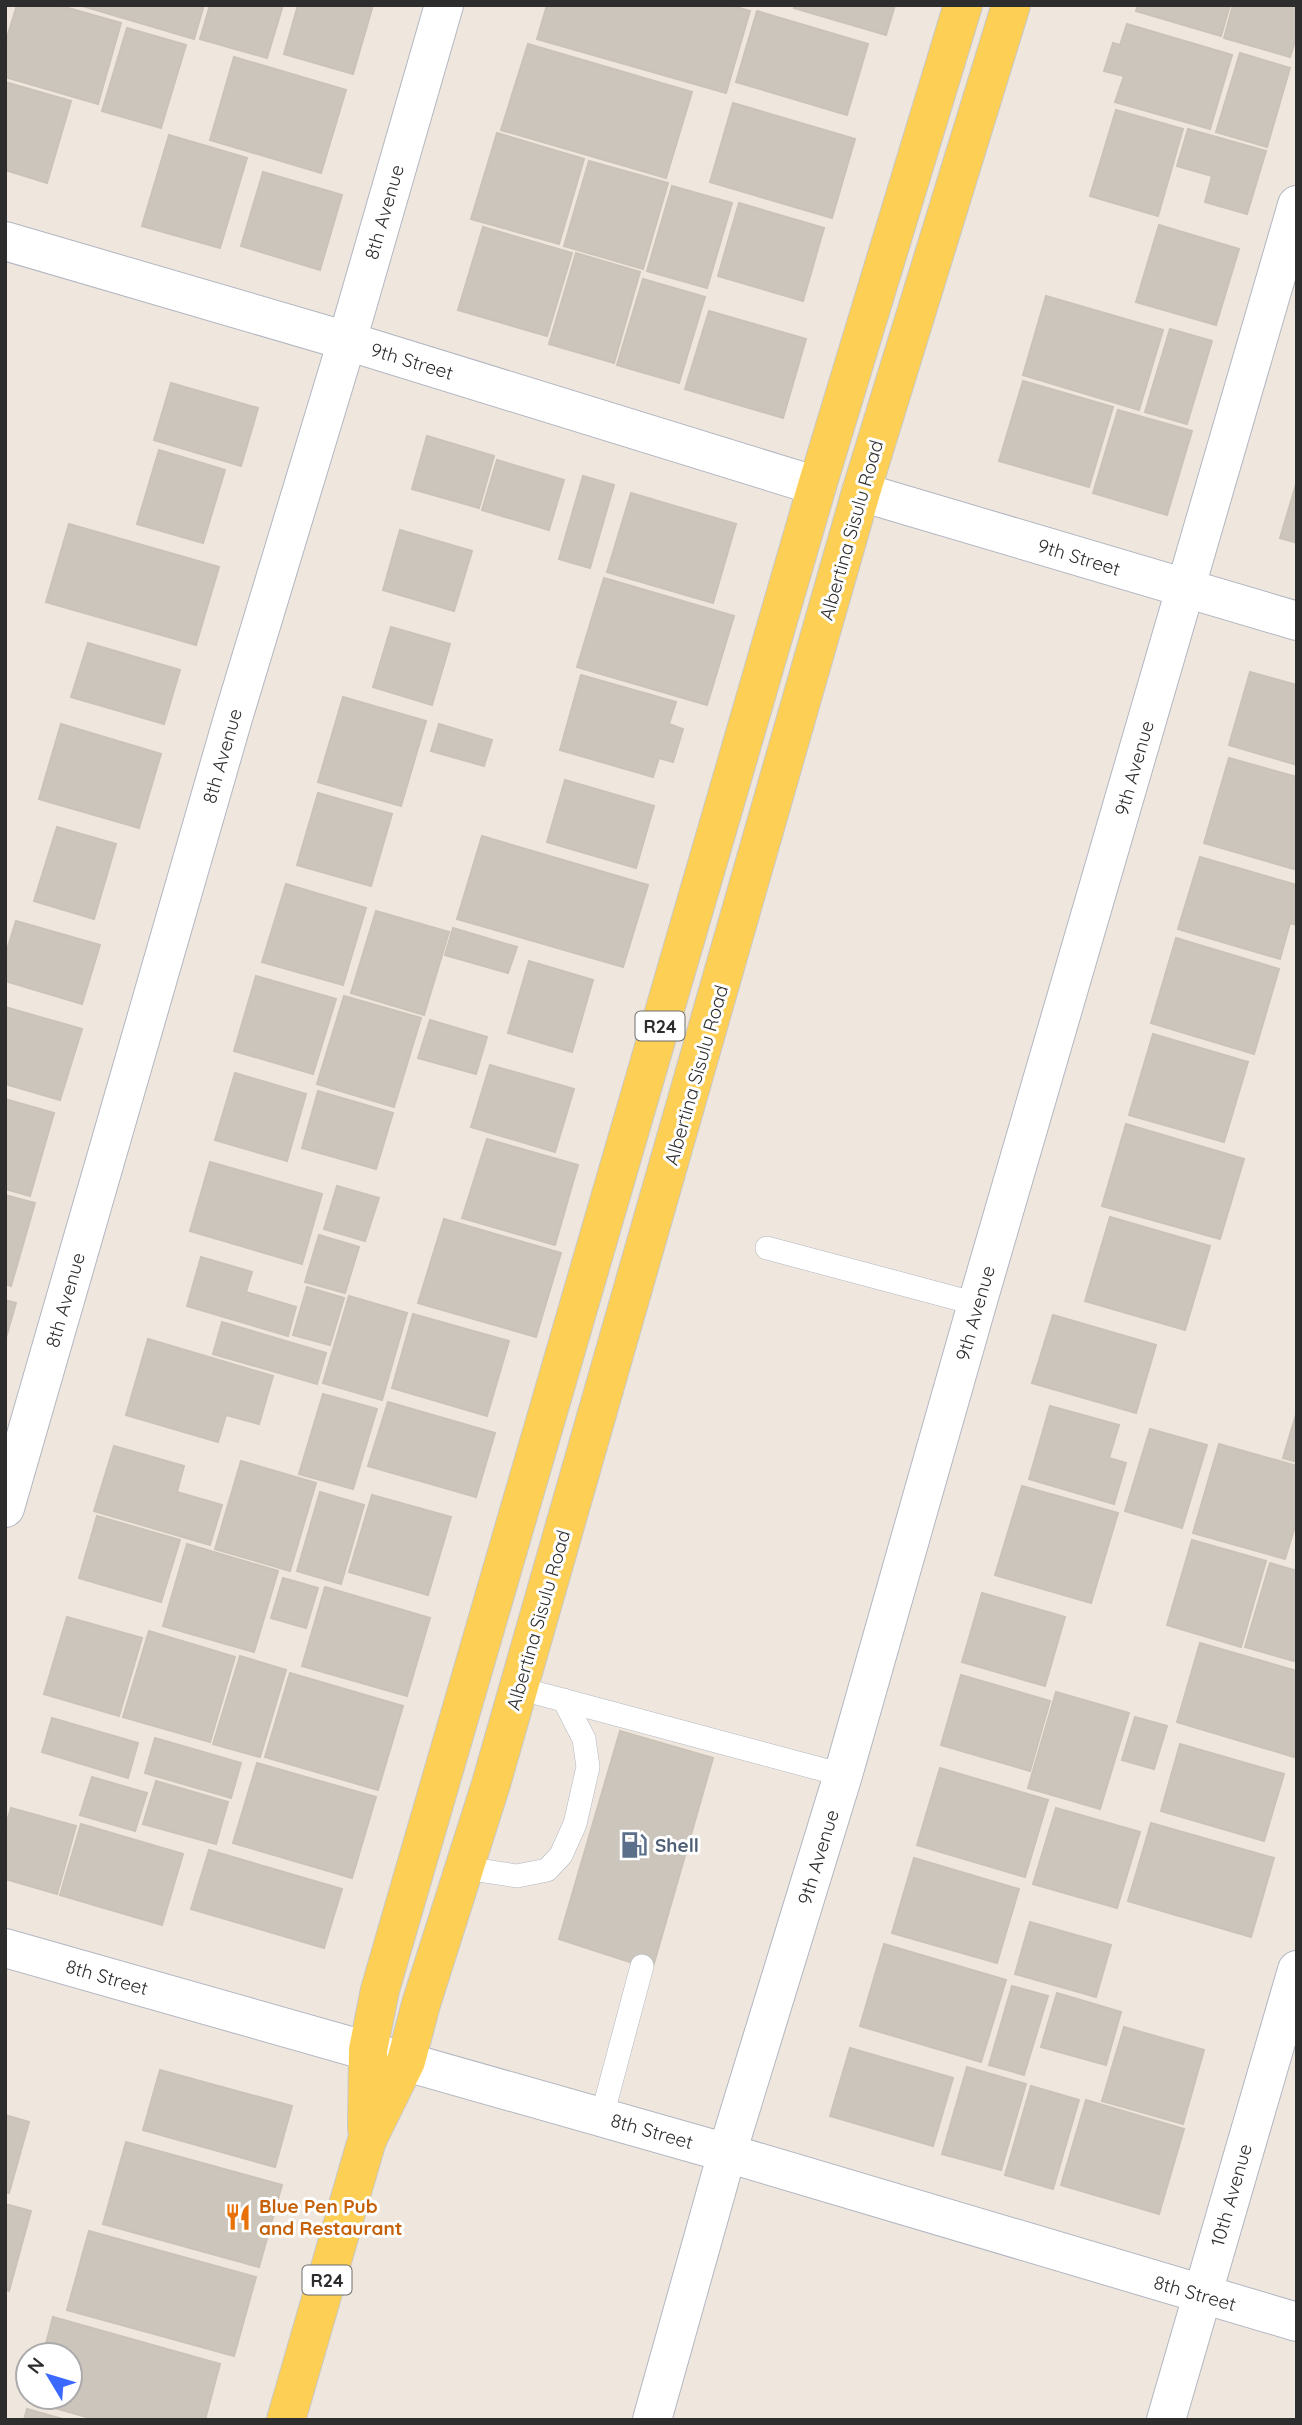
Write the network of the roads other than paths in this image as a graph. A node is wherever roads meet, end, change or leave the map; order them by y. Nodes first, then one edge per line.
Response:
1 (444, 5) edge
2 (963, 5) edge
3 (1011, 5) edge
4 (1297, 205) edge
5 (5, 241) edge
6 (347, 341) junction
7 (817, 486) junction
8 (861, 492) junction
9 (1186, 590) junction
10 (1297, 621) edge
11 (767, 1248) dead end
12 (977, 1304) junction
13 (5, 1508) edge
14 (518, 1688) junction
15 (564, 1700) junction
16 (843, 1775) junction
17 (465, 1868) junction
18 (5, 1948) edge
19 (642, 1966) dead end
20 (1297, 1970) edge
21 (368, 2050) junction
22 (405, 2061) junction
23 (602, 2116) junction
24 (367, 2140) junction
25 (727, 2153) junction
26 (1202, 2295) junction
27 (1297, 2322) edge
28 (286, 2420) edge
29 (652, 2420) edge
30 (1166, 2420) edge

1 - 6 street, 8th Avenue
2 - 7 main road, Albertina Sisulu Road / R24
3 - 8 main road, Albertina Sisulu Road / R24
4 - 9 street, 9th Avenue
5 - 6 street, 9th Street
6 - 7 street, 9th Street
6 - 13 street, 8th Avenue
7 - 21 main road, Albertina Sisulu Road / R24
8 - 9 street, 9th Street
8 - 14 main road, Albertina Sisulu Road / R24
9 - 10 street, 9th Street
9 - 12 street, 9th Avenue
11 - 12 lane
12 - 16 street, 9th Avenue
14 - 15 lane
14 - 17 main road, Albertina Sisulu Road / R24
15 - 16 lane
15 - 17 lane
16 - 25 street, 9th Avenue
17 - 22 main road, Albertina Sisulu Road / R24
18 - 21 street, 8th Street
19 - 23 lane
20 - 26 street, 10th Avenue
21 - 22 street, 8th Street
21 - 24 main road, Albertina Sisulu Road / R24
22 - 23 street, 8th Street
22 - 24 main road, Albertina Sisulu Road / R24
23 - 25 street, 8th Street
24 - 28 main road, Albertina Sisulu Road / R24
25 - 26 street, 8th Street
25 - 29 street, 9th Avenue
26 - 27 street, 8th Street
26 - 30 street, 10th Avenue

